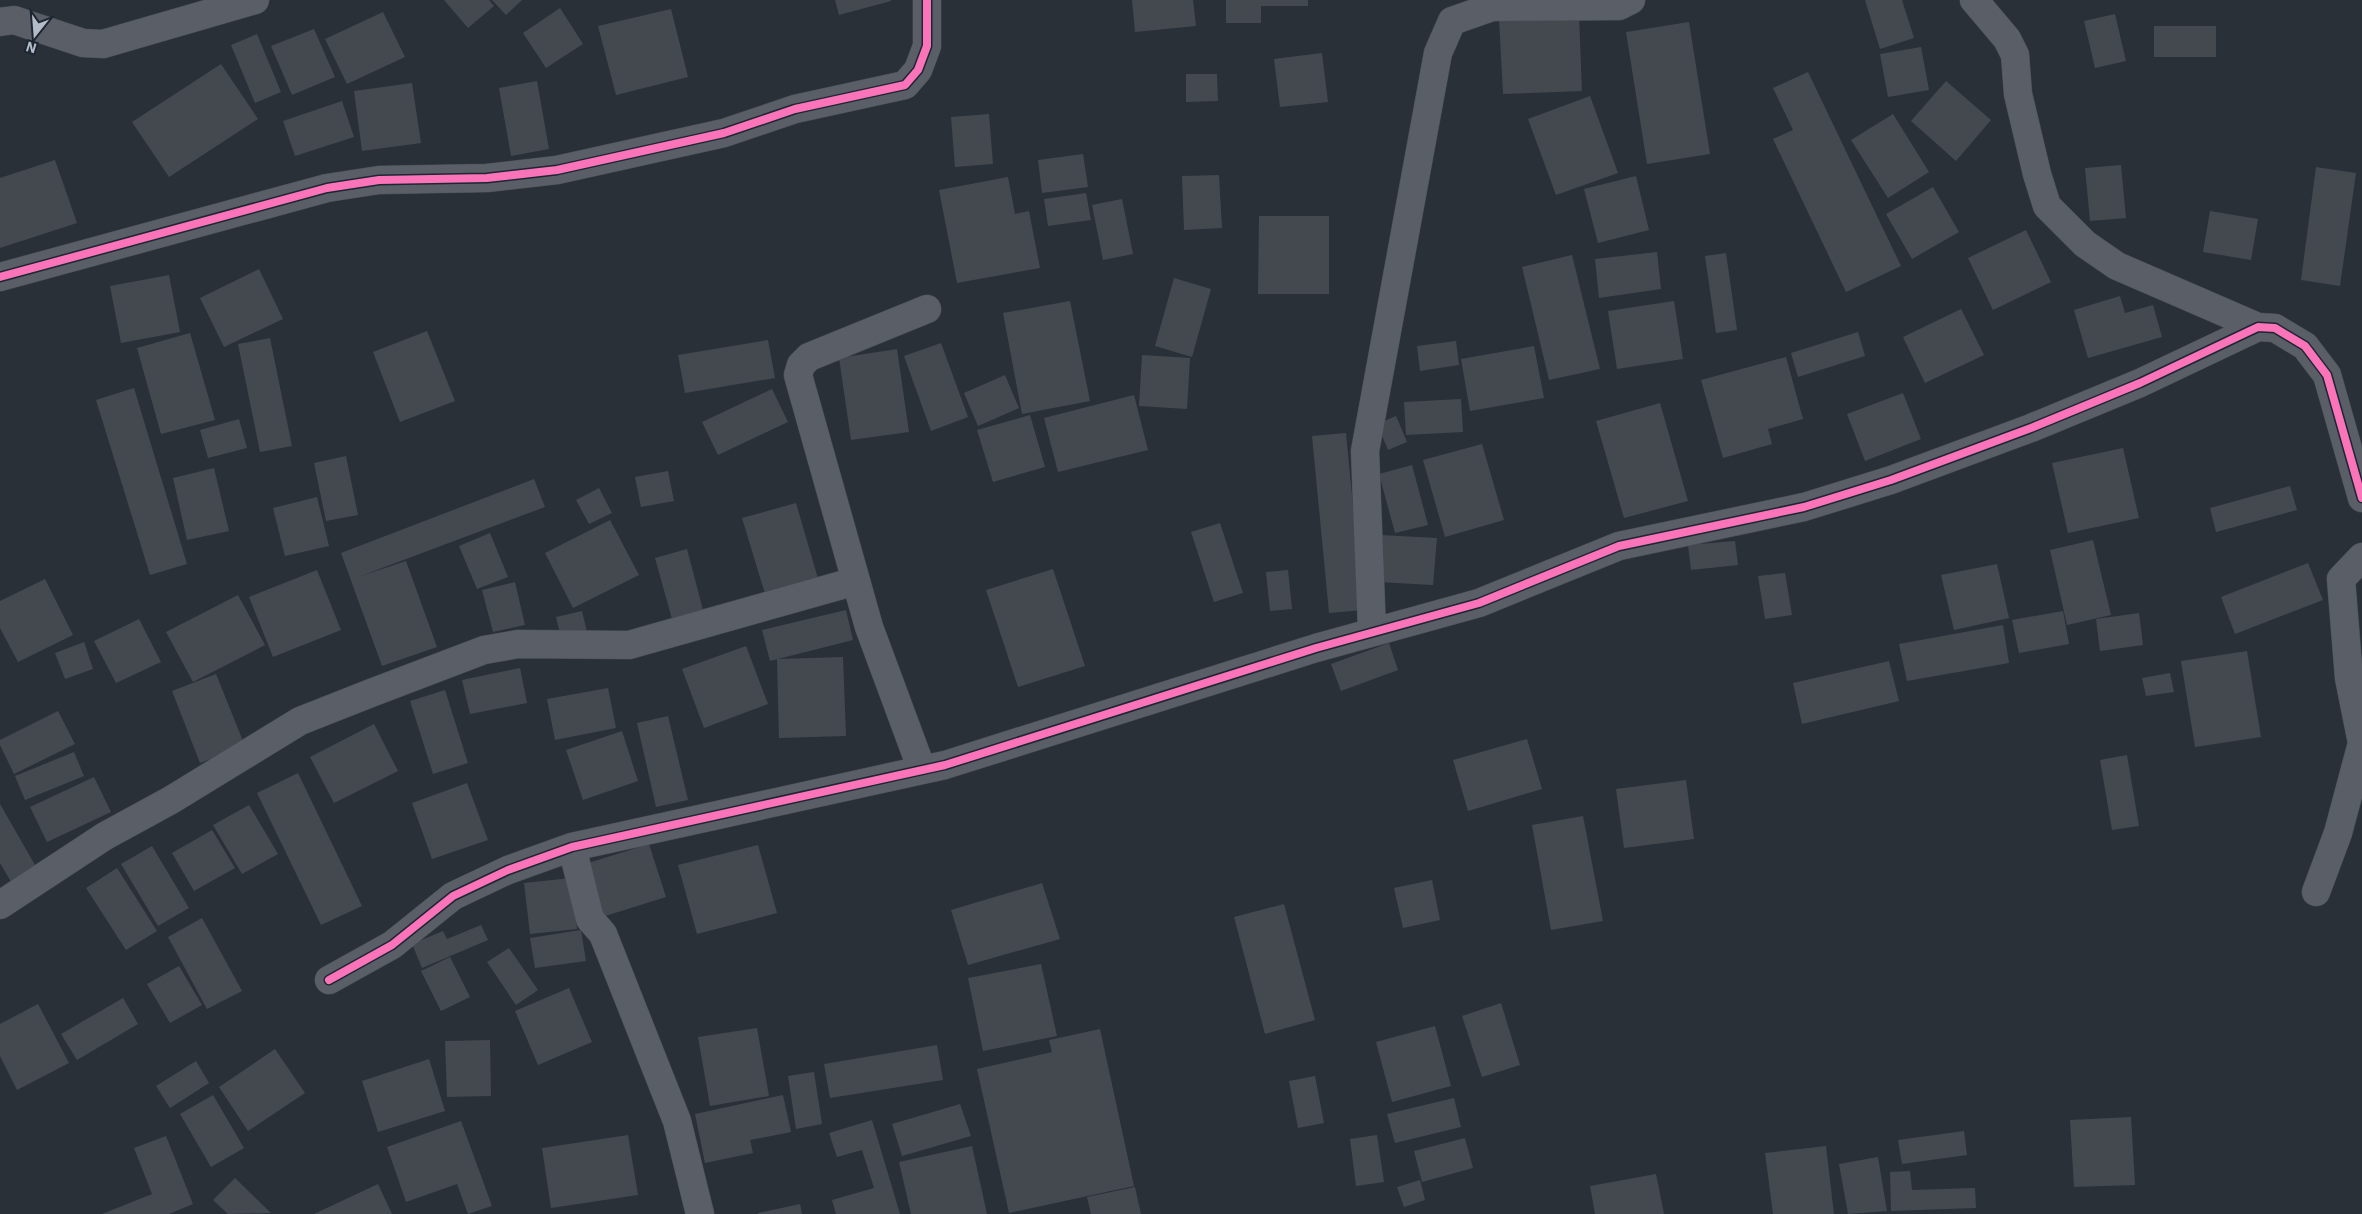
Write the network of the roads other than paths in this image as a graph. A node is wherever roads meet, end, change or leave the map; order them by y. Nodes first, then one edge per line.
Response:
1 (255, 0) edge
2 (927, 0) edge
3 (1631, 0) edge
4 (1974, 0) edge
5 (0, 22) edge
6 (0, 277) edge
7 (927, 309) dead end
8 (2258, 326) junction
9 (2362, 498) edge
10 (2362, 558) edge
11 (856, 581) junction
12 (1372, 631) junction
13 (2360, 724) edge
14 (922, 770) junction
15 (572, 847) junction
16 (2316, 892) dead end
17 (0, 905) edge
18 (330, 980) dead end
19 (700, 1214) edge

1 - 5 street
2 - 6 street
3 - 12 street
4 - 8 street
7 - 11 street
8 - 9 street
8 - 12 street
10 - 13 street
11 - 14 street
11 - 17 street
12 - 14 street
13 - 16 street
14 - 15 street
15 - 18 street
15 - 19 street

